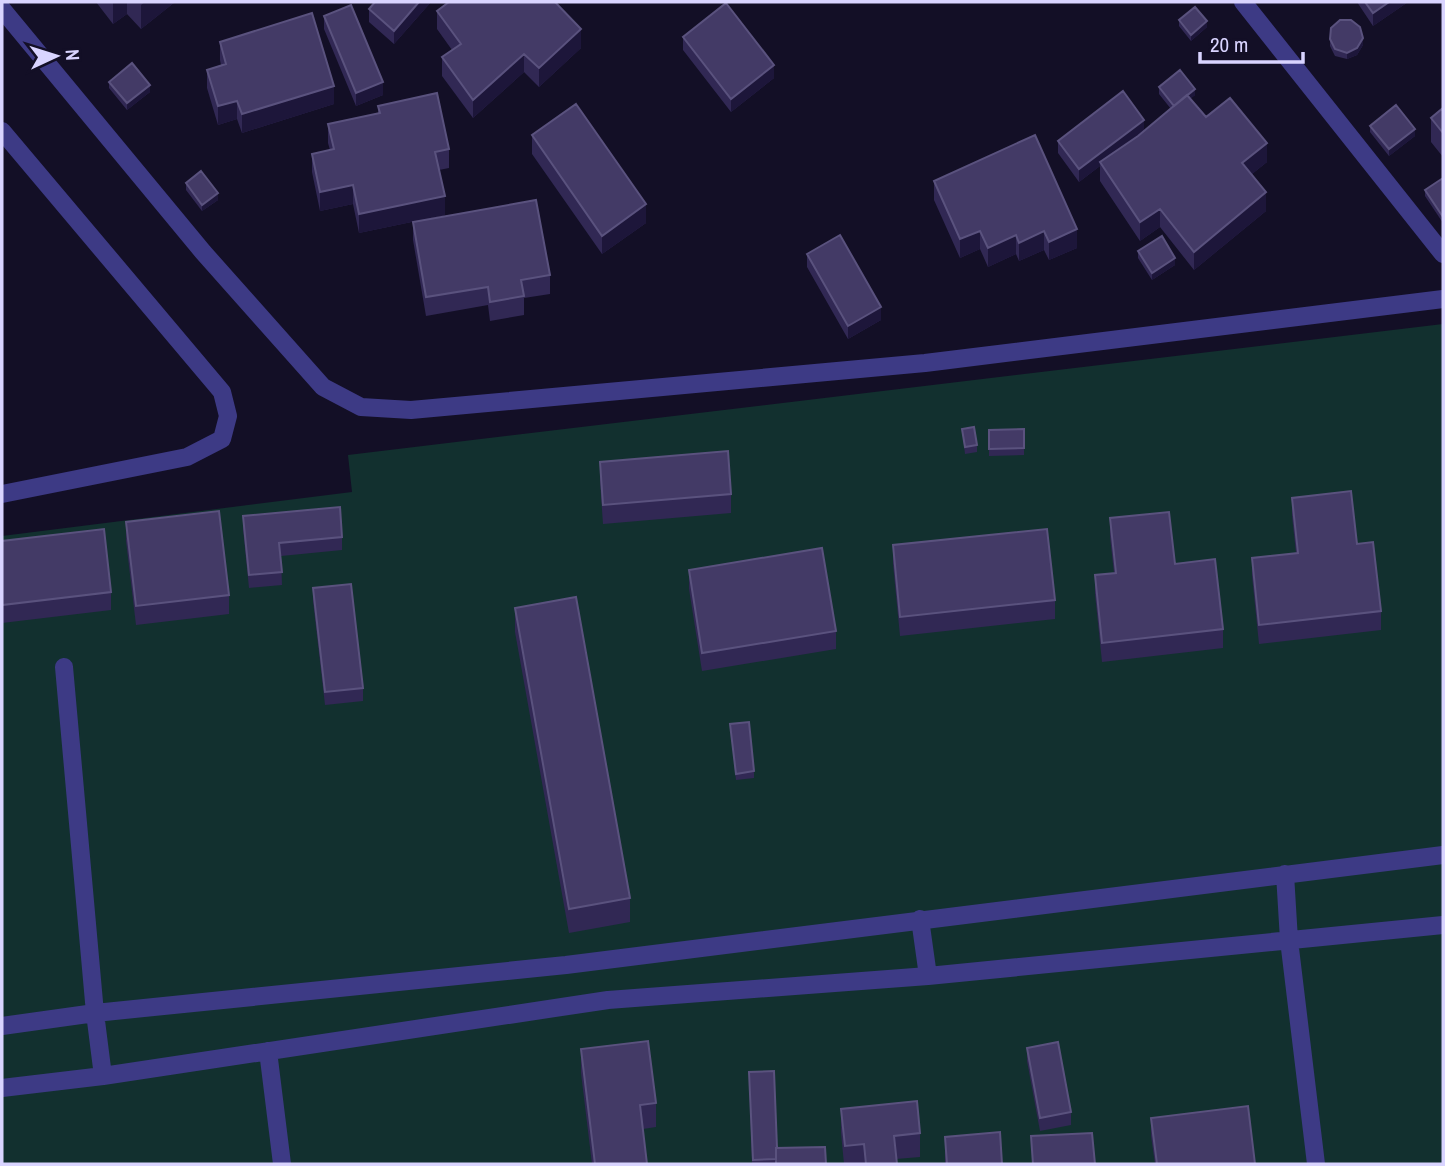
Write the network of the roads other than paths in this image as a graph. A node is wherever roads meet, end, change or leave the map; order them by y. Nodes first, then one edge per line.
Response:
1 (1243, 2) edge
2 (2, 9) edge
3 (2, 131) edge
4 (1443, 254) edge
5 (1443, 299) edge
6 (2, 494) edge
7 (64, 667) dead end
8 (1443, 855) edge
9 (1285, 874) junction
10 (920, 919) junction
11 (1443, 925) edge
12 (1289, 940) junction
13 (928, 976) junction
14 (95, 1013) junction
15 (2, 1026) edge
16 (268, 1051) junction
17 (103, 1076) junction
18 (2, 1088) edge
19 (282, 1164) edge
20 (1316, 1164) edge

1 - 4 street
2 - 5 street
3 - 6 street
7 - 14 street
8 - 9 street
9 - 10 street
9 - 12 street
10 - 13 street
10 - 14 street
11 - 12 street
12 - 13 street
12 - 20 street
13 - 16 street
14 - 15 street
14 - 17 street
16 - 17 street
16 - 19 street
17 - 18 street

